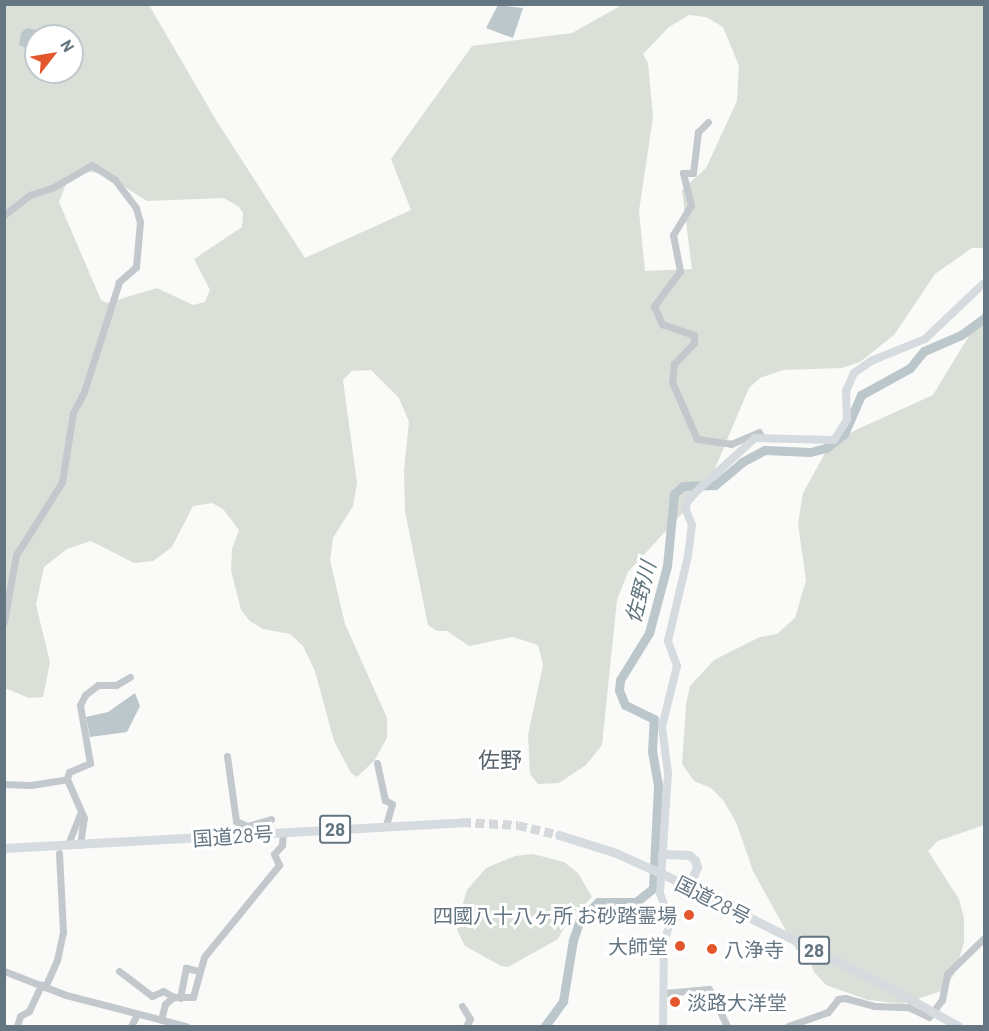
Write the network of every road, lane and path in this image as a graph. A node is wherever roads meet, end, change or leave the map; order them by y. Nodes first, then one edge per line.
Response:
1 (708, 122) dead end
2 (4, 216) edge
3 (984, 283) edge
4 (761, 436) junction
5 (4, 622) edge
6 (130, 676) dead end
7 (227, 756) dead end
8 (377, 763) dead end
9 (67, 779) junction
10 (4, 784) edge
11 (80, 811) junction
12 (271, 819) dead end
13 (462, 822) tunnel mouth
14 (386, 825) junction
15 (283, 832) junction
16 (559, 835) tunnel mouth
17 (70, 839) dead end
18 (80, 845) junction
19 (4, 848) edge
20 (59, 853) dead end
21 (662, 854) junction
22 (688, 888) junction
23 (984, 938) edge
24 (119, 970) dead end
25 (4, 971) edge
26 (199, 971) junction
27 (43, 986) junction
28 (664, 993) junction
29 (177, 997) junction
30 (462, 1006) dead end
31 (137, 1014) junction
32 (161, 1020) junction
33 (16, 1026) edge
34 (131, 1026) edge
35 (186, 1026) edge
36 (466, 1026) edge
37 (663, 1026) edge
38 (727, 1026) edge
39 (788, 1026) edge
40 (958, 1026) edge

1 - 4 street
2 - 5 street
3 - 4 main road
4 - 21 main road
6 - 9 street
7 - 12 street
8 - 14 street
9 - 10 street
9 - 11 street
11 - 17 street
11 - 18 street
13 - 14 highway, 国道28号 / 28
14 - 15 highway, 国道28号 / 28
15 - 18 highway, 国道28号 / 28
15 - 26 street
16 - 22 highway, 国道28号 / 28
18 - 19 highway, 国道28号 / 28
20 - 27 street
21 - 22 highway
21 - 28 main road
22 - 40 highway, 国道28号 / 28
23 - 39 street
24 - 29 street
25 - 27 street
26 - 29 street
26 - 29 street
27 - 31 street
27 - 33 street
28 - 37 main road
28 - 38 street
29 - 32 street
30 - 36 street
31 - 32 street
31 - 34 street
32 - 35 street

